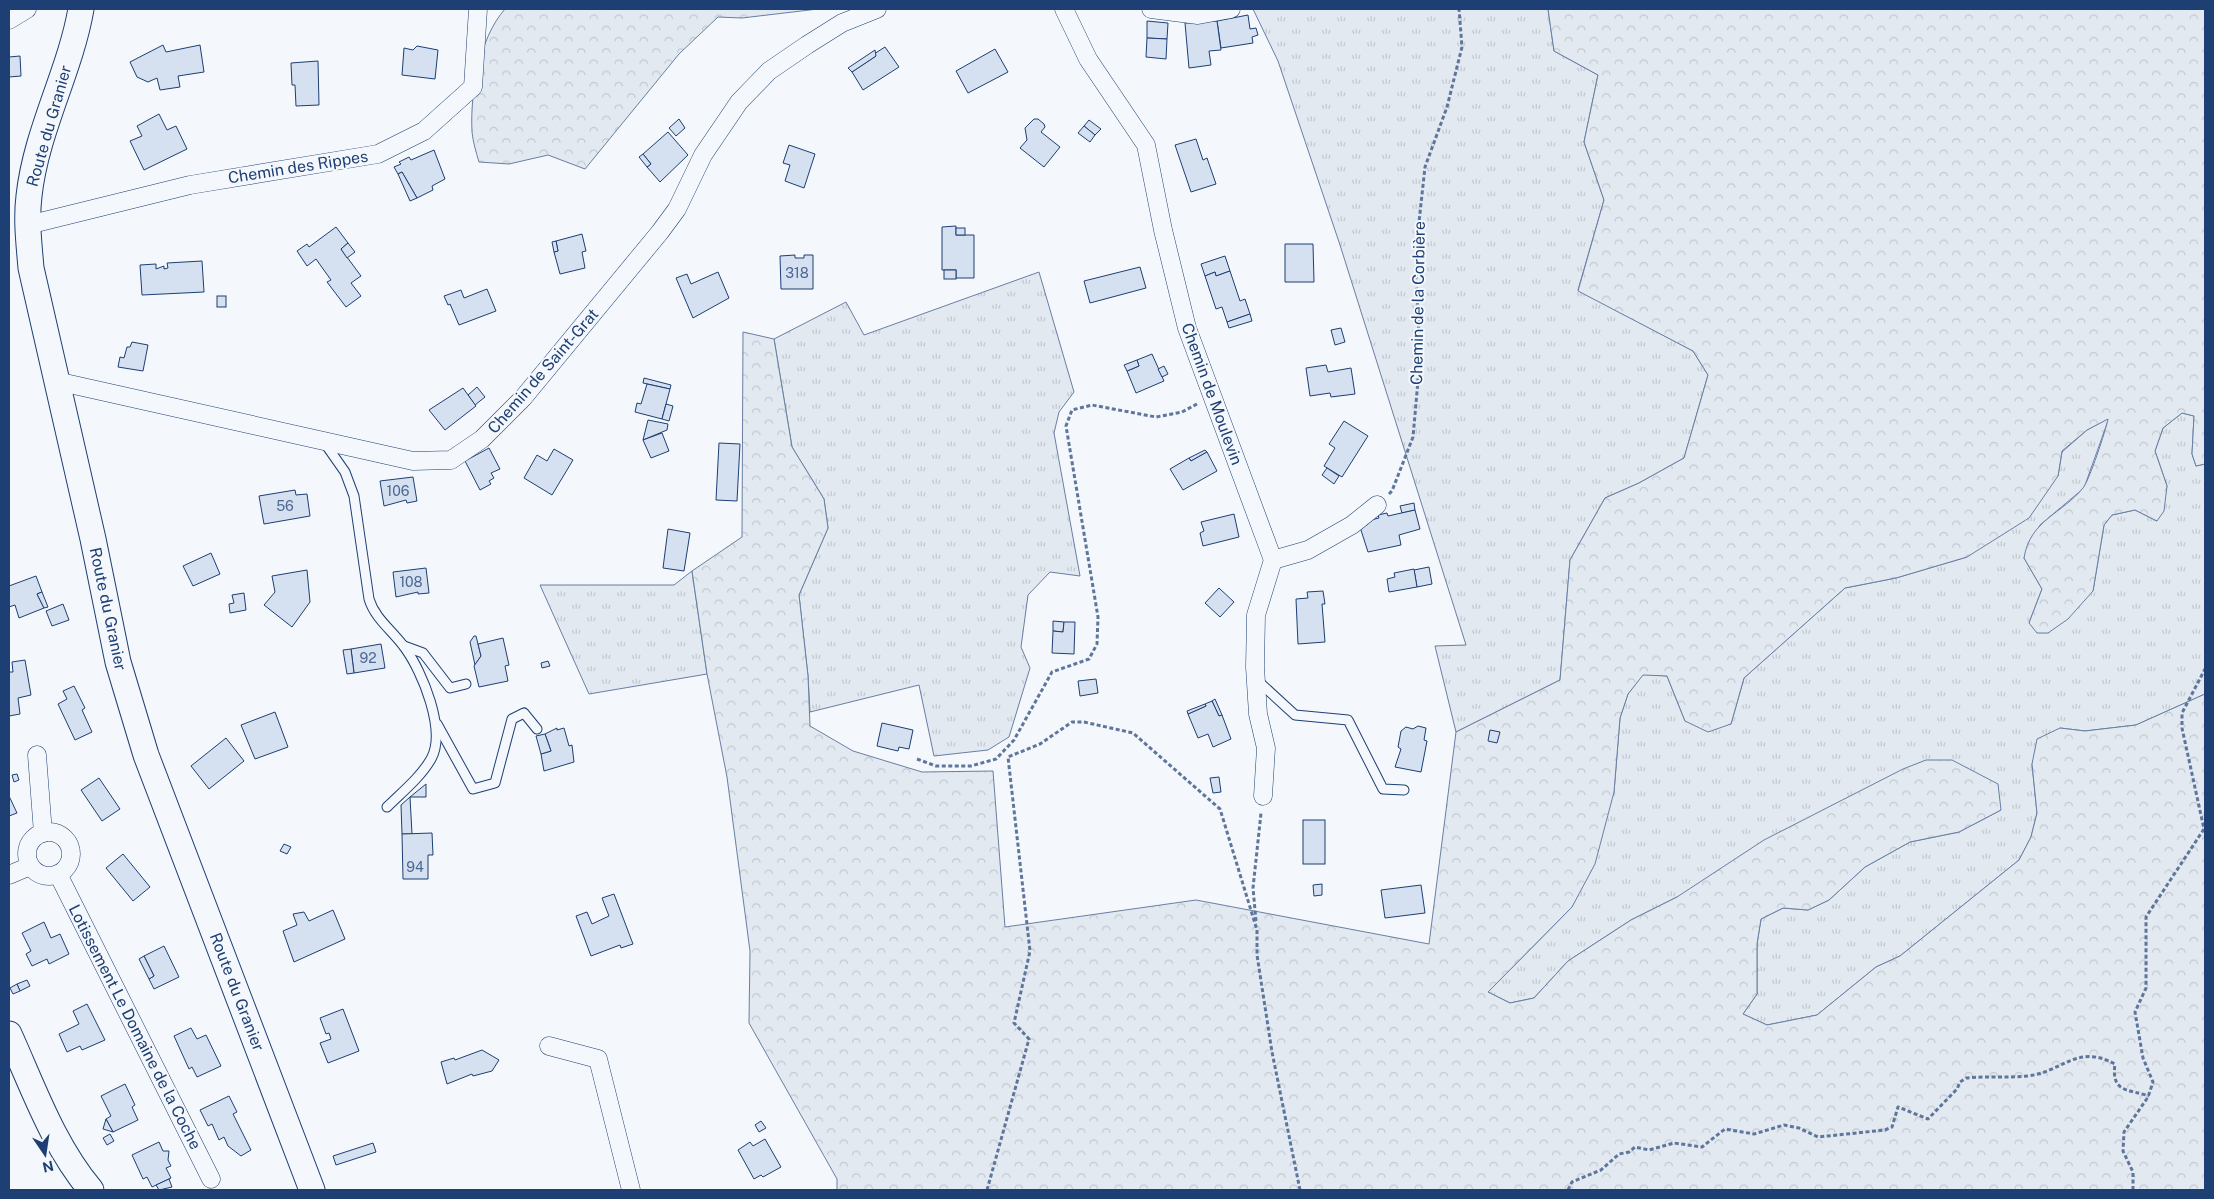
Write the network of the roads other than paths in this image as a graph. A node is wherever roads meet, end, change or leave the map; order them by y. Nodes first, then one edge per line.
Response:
1 (27, 9) edge
2 (82, 9) edge
3 (478, 9) edge
4 (877, 9) edge
5 (1064, 9) edge
6 (1151, 9) edge
7 (1231, 9) edge
8 (9, 20) edge
9 (27, 223) junction
10 (56, 381) junction
11 (323, 440) junction
12 (1377, 505) road end
13 (1273, 560) junction
14 (404, 646) junction
15 (1256, 680) junction
16 (466, 684) dead end
17 (434, 717) junction
18 (536, 729) dead end
19 (37, 755) dead end
20 (1404, 790) dead end
21 (1263, 796) road end
22 (387, 807) dead end
23 (43, 833) junction
24 (30, 866) junction
25 (9, 874) edge
26 (58, 874) junction
27 (9, 1034) edge
28 (549, 1046) dead end
29 (211, 1179) dead end
30 (91, 1190) edge
31 (312, 1190) edge
32 (631, 1190) edge

1 - 8 street
2 - 9 street, Route du Granier
3 - 9 street, Chemin des Rippes
4 - 11 street, Chemin de Saint-Grat
5 - 13 street, Chemin de Moulevin
6 - 7 street
9 - 10 street, Route du Granier
10 - 11 street, Chemin de Saint-Grat
10 - 31 street, Route du Granier
11 - 14 lane
12 - 13 street
13 - 15 street
14 - 16 lane
14 - 17 lane
15 - 20 lane
15 - 21 street
17 - 18 lane
17 - 22 lane
19 - 23 street
23 - 24 street
23 - 26 street
24 - 25 street
24 - 26 street
26 - 29 street, Lotissement Le Domaine de la Coche
27 - 30 street
28 - 32 street

